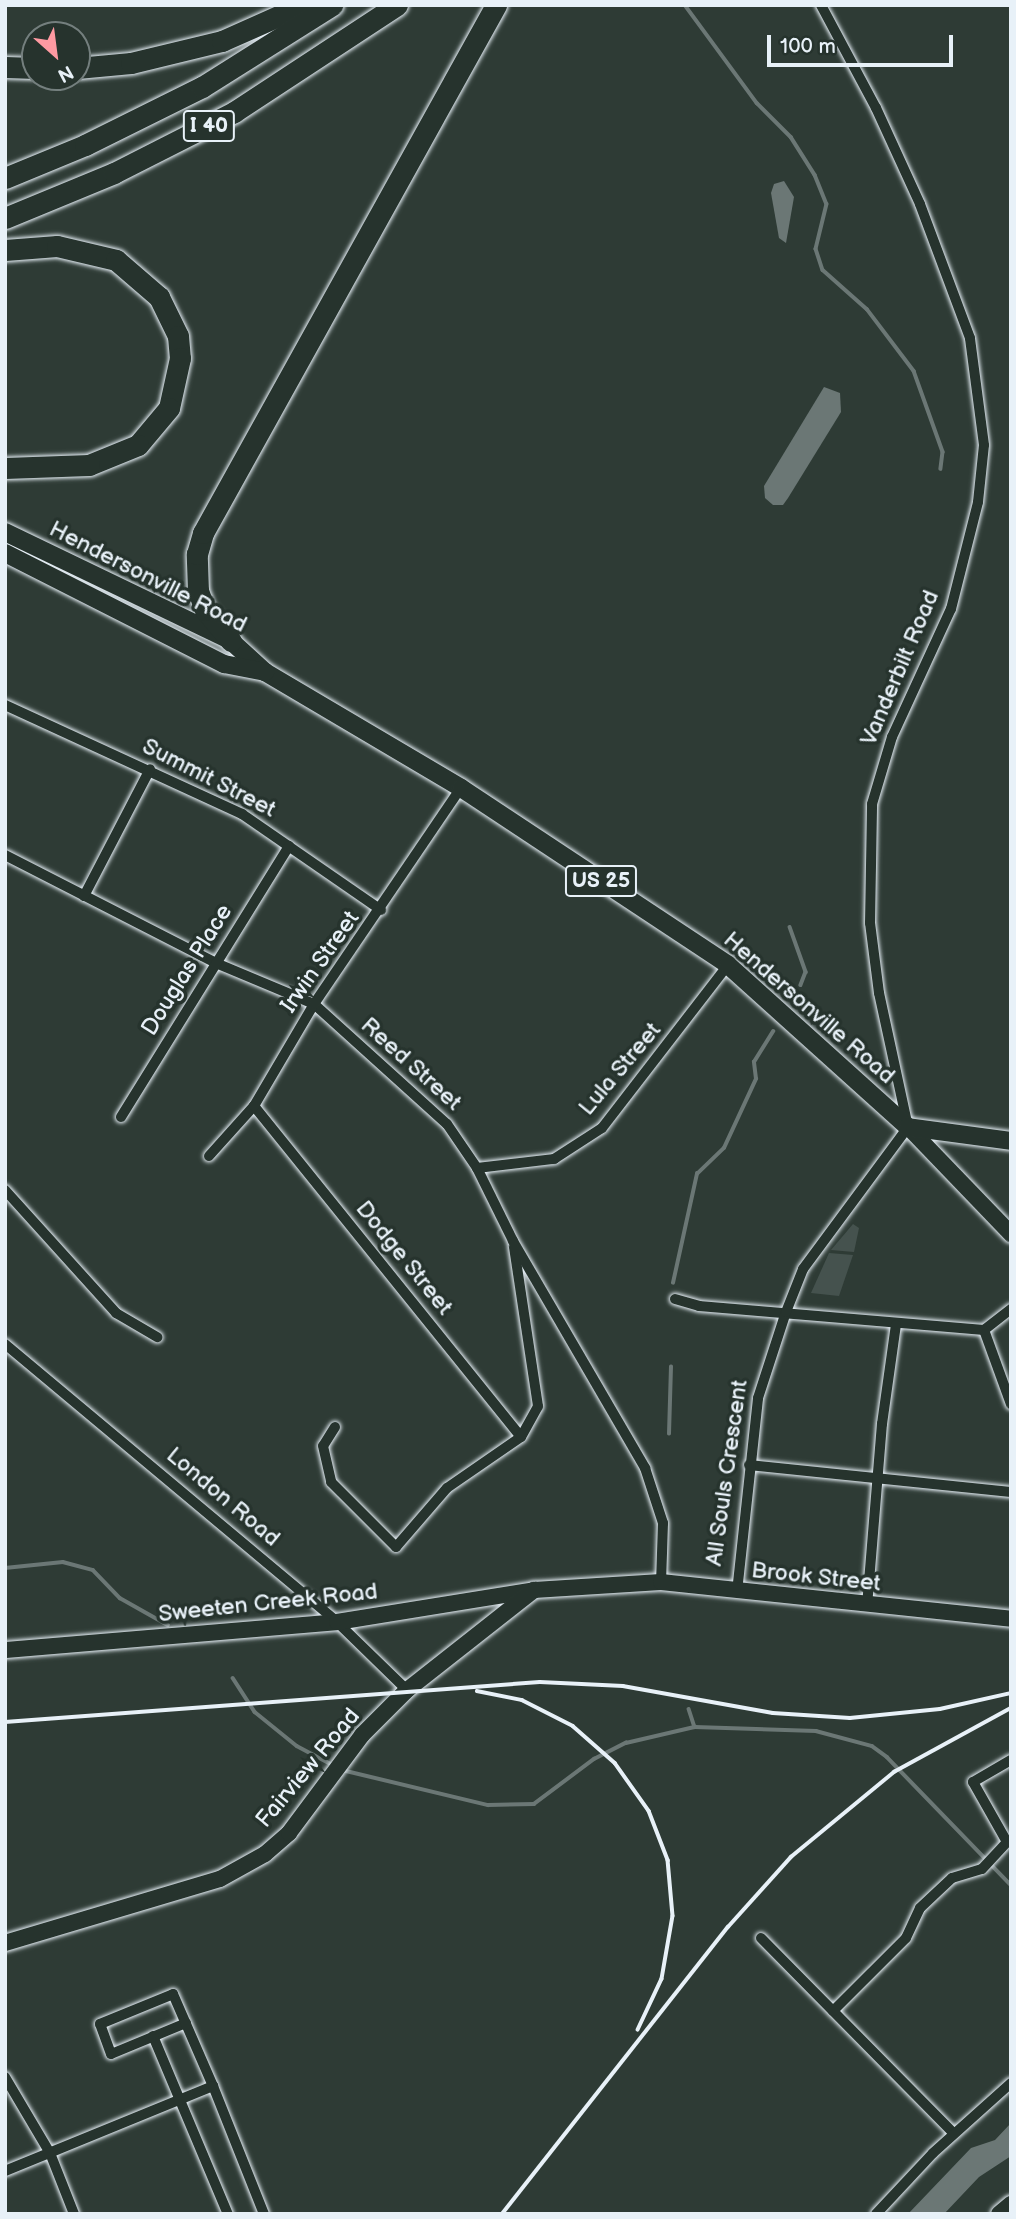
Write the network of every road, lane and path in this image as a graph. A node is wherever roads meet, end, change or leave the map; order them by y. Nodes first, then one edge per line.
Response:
1 (303, 5) edge
2 (332, 5) edge
3 (397, 5) edge
4 (496, 5) edge
5 (821, 5) edge
6 (91, 67) edge
7 (5, 178) edge
8 (5, 218) edge
9 (5, 250) edge
10 (5, 468) edge
11 (5, 532) edge
12 (5, 553) edge
13 (231, 641) junction
14 (265, 672) junction
15 (5, 705) edge
16 (150, 769) junction
17 (461, 789) junction
18 (289, 846) junction
19 (5, 855) edge
20 (84, 896) junction
21 (381, 910) junction
22 (216, 963) junction
23 (728, 965) junction
24 (314, 1004) junction
25 (254, 1106) junction
26 (121, 1116) dead end
27 (908, 1127) junction
28 (1011, 1141) edge
29 (209, 1156) dead end
30 (477, 1168) junction
31 (5, 1190) edge
32 (1011, 1234) edge
33 (513, 1241) junction
34 (676, 1299) dead end
35 (1011, 1309) edge
36 (786, 1312) junction
37 (896, 1325) junction
38 (984, 1331) junction
39 (158, 1337) dead end
40 (5, 1345) edge
41 (1011, 1404) edge
42 (335, 1427) dead end
43 (521, 1437) junction
44 (749, 1465) junction
45 (877, 1479) junction
46 (1011, 1492) edge
47 (661, 1582) junction
48 (534, 1590) junction
49 (737, 1592) junction
50 (867, 1606) junction
51 (1011, 1619) edge
52 (337, 1622) junction
53 (5, 1650) edge
54 (407, 1690) junction
55 (1011, 1760) edge
56 (761, 1938) dead end
57 (5, 1943) edge
58 (833, 2011) junction
59 (186, 2023) junction
60 (153, 2036) junction
61 (5, 2077) edge
62 (1011, 2083) edge
63 (213, 2086) junction
64 (181, 2099) junction
65 (953, 2133) junction
66 (50, 2153) junction
67 (5, 2171) edge
68 (1011, 2204) edge
69 (74, 2214) edge
70 (228, 2214) edge
71 (264, 2214) edge
72 (876, 2214) edge
73 (999, 2214) edge

1 - 6 highway
2 - 7 highway, I 40
3 - 8 highway, I 40
4 - 13 highway
5 - 27 street, Vanderbilt Road
9 - 10 highway
11 - 13 main road, Hendersonville Road / US 25
12 - 14 main road, Hendersonville Road / US 25
13 - 14 main road, Hendersonville Road / US 25
14 - 17 main road, Hendersonville Road / US 25
15 - 16 street, Summit Street
16 - 18 street, Summit Street
16 - 20 street
17 - 21 street, Irwin Street
17 - 23 main road, Hendersonville Road / US 25
18 - 21 street, Summit Street
18 - 22 street, Douglas Place
19 - 20 street, Reed Street
20 - 22 street, Reed Street
21 - 24 street, Irwin Street
22 - 24 street, Reed Street
22 - 26 street, Douglas Place
23 - 27 main road, Hendersonville Road / US 25
23 - 30 street, Lula Street
24 - 25 street, Irwin Street
24 - 30 street, Reed Street
25 - 29 street, Irwin Street
25 - 43 street, Dodge Street
27 - 28 main road
27 - 32 main road, Hendersonville Road
27 - 36 street, All Souls Crescent
30 - 33 street, Reed Street
31 - 39 street
33 - 43 street
33 - 47 street, Reed Street
34 - 36 street
35 - 38 street
36 - 37 street
36 - 44 street, All Souls Crescent
37 - 38 street
37 - 45 street
38 - 41 street
40 - 52 street, London Road
42 - 43 street
44 - 45 street
44 - 49 street, All Souls Crescent
45 - 46 street
45 - 50 street
47 - 48 main road, Brook Street
47 - 49 main road, Brook Street
48 - 52 main road, Sweeten Creek Road
48 - 54 main road, Fairview Road
49 - 50 main road, Brook Street
50 - 51 main road, Brook Street
52 - 53 main road, Sweeten Creek Road
52 - 54 street, London Road
54 - 57 main road, Fairview Road
55 - 58 street
56 - 58 street
58 - 65 street
59 - 60 street
59 - 60 street
59 - 63 street
60 - 64 street
61 - 66 street
62 - 65 street
63 - 64 street
63 - 71 street
64 - 66 street
64 - 70 street
65 - 72 street
66 - 67 street
66 - 69 street
68 - 73 main road

